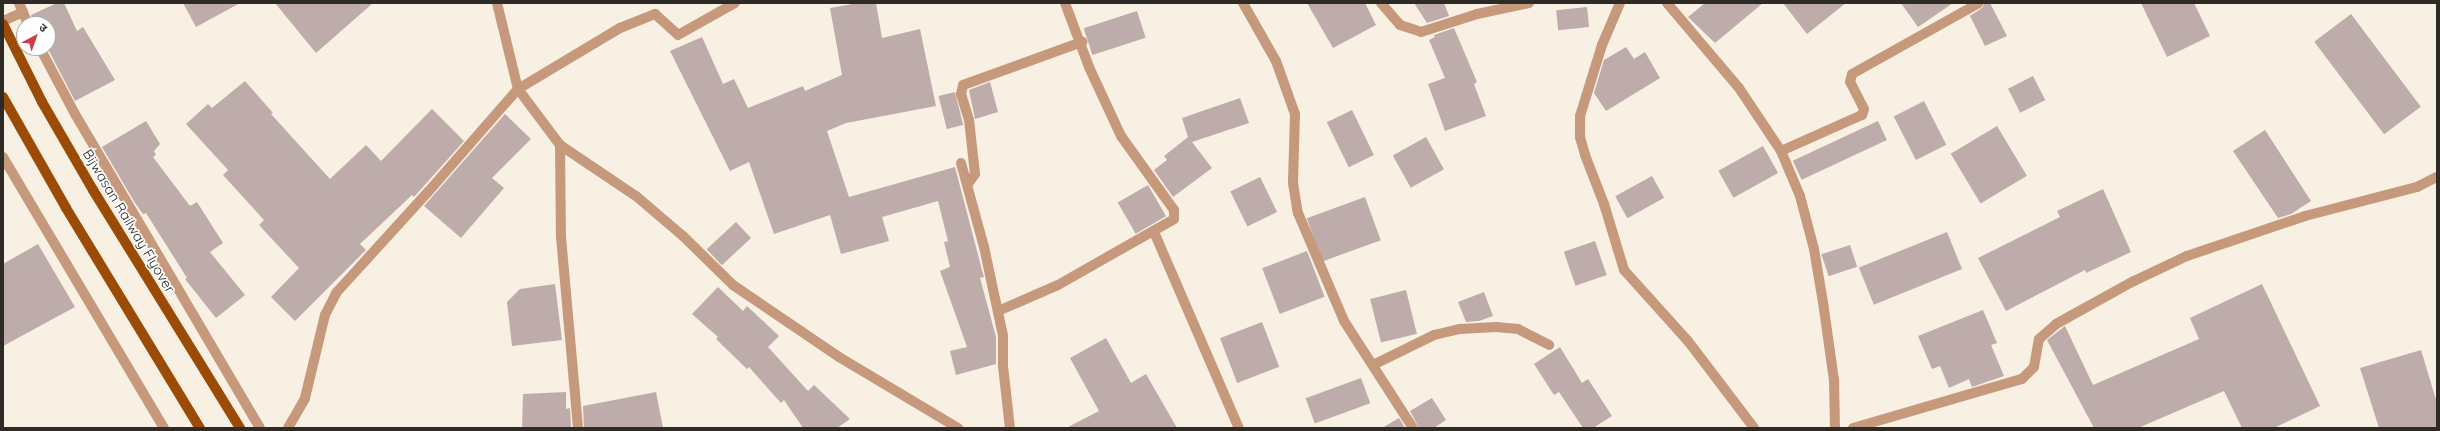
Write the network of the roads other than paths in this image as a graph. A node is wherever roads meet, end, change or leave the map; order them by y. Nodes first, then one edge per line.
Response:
1 (497, 3) edge
2 (735, 3) edge
3 (1066, 3) edge
4 (1243, 3) edge
5 (1381, 3) edge
6 (1529, 3) edge
7 (1620, 3) edge
8 (1668, 3) edge
9 (1979, 3) edge
10 (21, 8) edge
11 (3, 22) edge
12 (1082, 42) junction
13 (44, 56) edge
14 (518, 88) junction
15 (3, 97) edge
16 (560, 145) junction
17 (1781, 150) junction
18 (3, 157) edge
19 (961, 163) dead end
20 (2437, 178) edge
21 (968, 184) junction
22 (1154, 232) junction
23 (998, 311) junction
24 (1548, 345) dead end
25 (1373, 365) junction
26 (164, 428) edge
27 (200, 428) edge
28 (240, 428) edge
29 (260, 428) edge
30 (288, 428) edge
31 (578, 428) edge
32 (958, 428) edge
33 (1010, 428) edge
34 (1239, 428) edge
35 (1413, 428) edge
36 (1754, 428) edge
37 (1835, 428) edge
38 (1852, 428) edge

1 - 14 street
2 - 14 street
3 - 12 street
4 - 25 street
5 - 6 street
7 - 36 street
8 - 17 street
9 - 17 street
10 - 11 street
11 - 28 main road, Bijwasan Railway Flyover
12 - 21 street
12 - 22 street
13 - 29 street
14 - 16 street
14 - 30 street
15 - 27 main road
16 - 31 street
16 - 32 street
17 - 37 street
18 - 26 street
19 - 21 street
20 - 38 street
21 - 23 street
22 - 23 street
22 - 34 street
23 - 33 street
24 - 25 street
25 - 35 street

